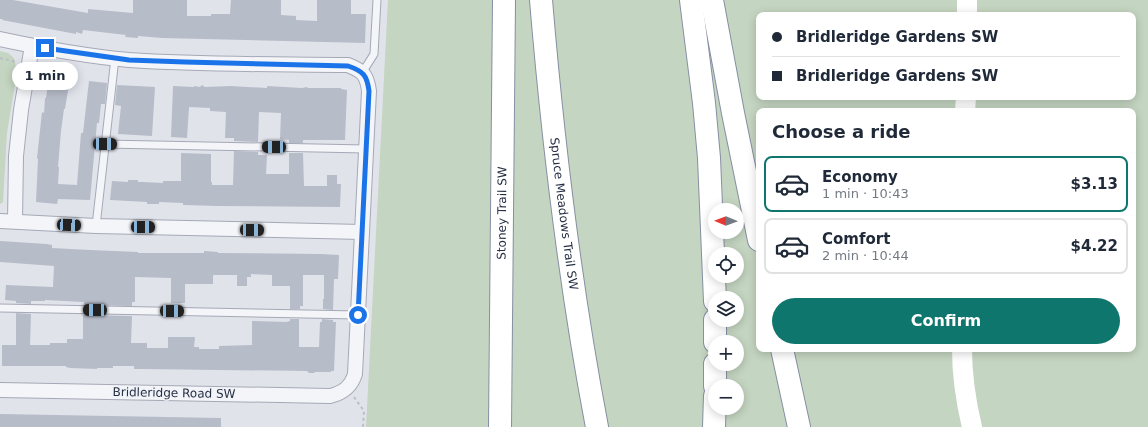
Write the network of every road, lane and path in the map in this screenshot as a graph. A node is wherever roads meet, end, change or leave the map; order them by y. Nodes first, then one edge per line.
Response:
1 (377, 0) edge
2 (504, 0) edge
3 (541, 0) edge
4 (691, 0) edge
5 (712, 0) edge
6 (967, 0) edge
7 (967, 12) edge
8 (0, 39) edge
9 (32, 46) junction
10 (0, 58) edge
11 (115, 58) junction
12 (28, 69) junction
13 (362, 73) junction
14 (105, 144) junction
15 (366, 149) junction
16 (0, 221) edge
17 (15, 221) junction
18 (756, 225) edge
19 (96, 226) junction
20 (362, 232) junction
21 (715, 291) edge
22 (0, 308) edge
23 (358, 315) junction
24 (783, 352) edge
25 (962, 352) edge
26 (347, 389) junction
27 (0, 390) edge
28 (714, 415) edge
29 (363, 427) edge
30 (500, 427) edge
31 (597, 427) edge
32 (714, 427) edge
33 (798, 427) edge
34 (972, 427) edge

1 - 13 lane
2 - 30 highway, Stoney Trail SW
3 - 31 highway, Spruce Meadows Trail SW
4 - 21 highway
5 - 18 highway
6 - 7 street
8 - 9 street
9 - 11 street
9 - 12 street
10 - 12 path
11 - 13 street
11 - 14 lane
12 - 17 street
13 - 15 street
14 - 15 lane
14 - 19 lane
15 - 20 street
16 - 17 street
17 - 19 street
19 - 20 street
20 - 23 street
22 - 23 lane
23 - 26 street
24 - 33 highway
25 - 34 street
26 - 27 street, Bridleridge Road SW
26 - 29 path
28 - 32 highway

